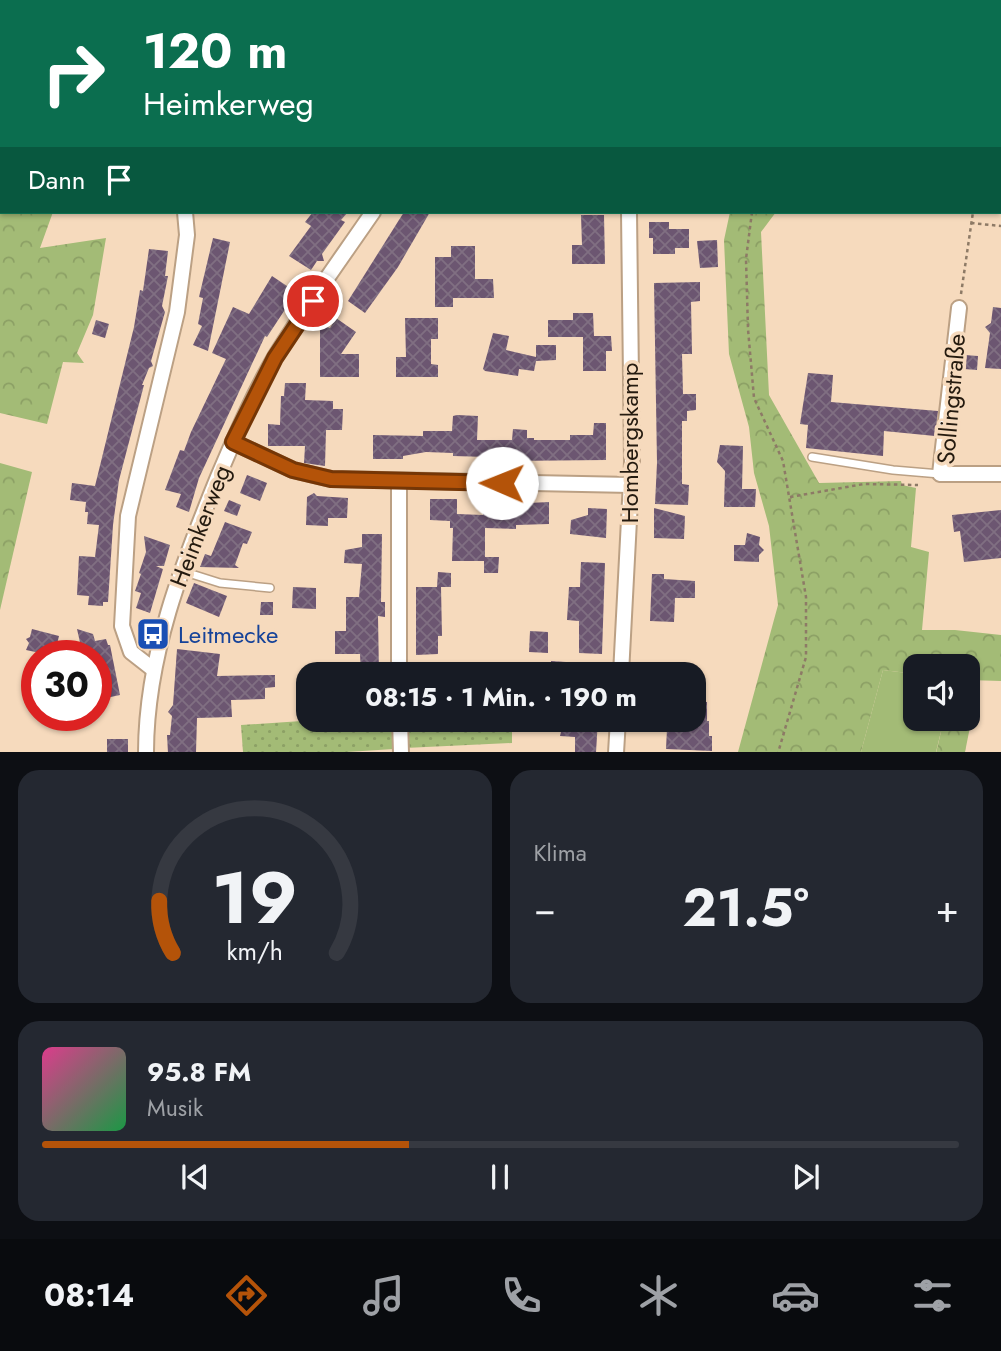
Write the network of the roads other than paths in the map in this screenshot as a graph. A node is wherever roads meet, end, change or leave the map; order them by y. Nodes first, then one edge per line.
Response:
1 (185, 214) edge
2 (372, 214) edge
3 (629, 214) edge
4 (960, 307) road end
5 (233, 442) junction
6 (812, 457) dead end
7 (940, 474) junction
8 (1001, 474) edge
9 (399, 481) junction
10 (631, 485) junction
11 (182, 571) junction
12 (270, 588) dead end
13 (398, 662) edge
14 (622, 662) edge
15 (154, 670) junction
16 (400, 732) edge
17 (617, 732) edge
18 (146, 752) edge
19 (401, 752) edge
20 (616, 752) edge

1 - 15 street
2 - 5 street, Heimkerweg
3 - 10 street, Hombergskamp
4 - 7 street, Sollingstraße
5 - 9 street
5 - 11 street, Heimkerweg
6 - 7 lane
7 - 8 street, Sollingstraße
9 - 10 street
9 - 13 street
10 - 14 street, Hombergskamp
11 - 12 lane
11 - 15 street, Heimkerweg
15 - 18 street, Heimkerweg
16 - 19 street
17 - 20 street

